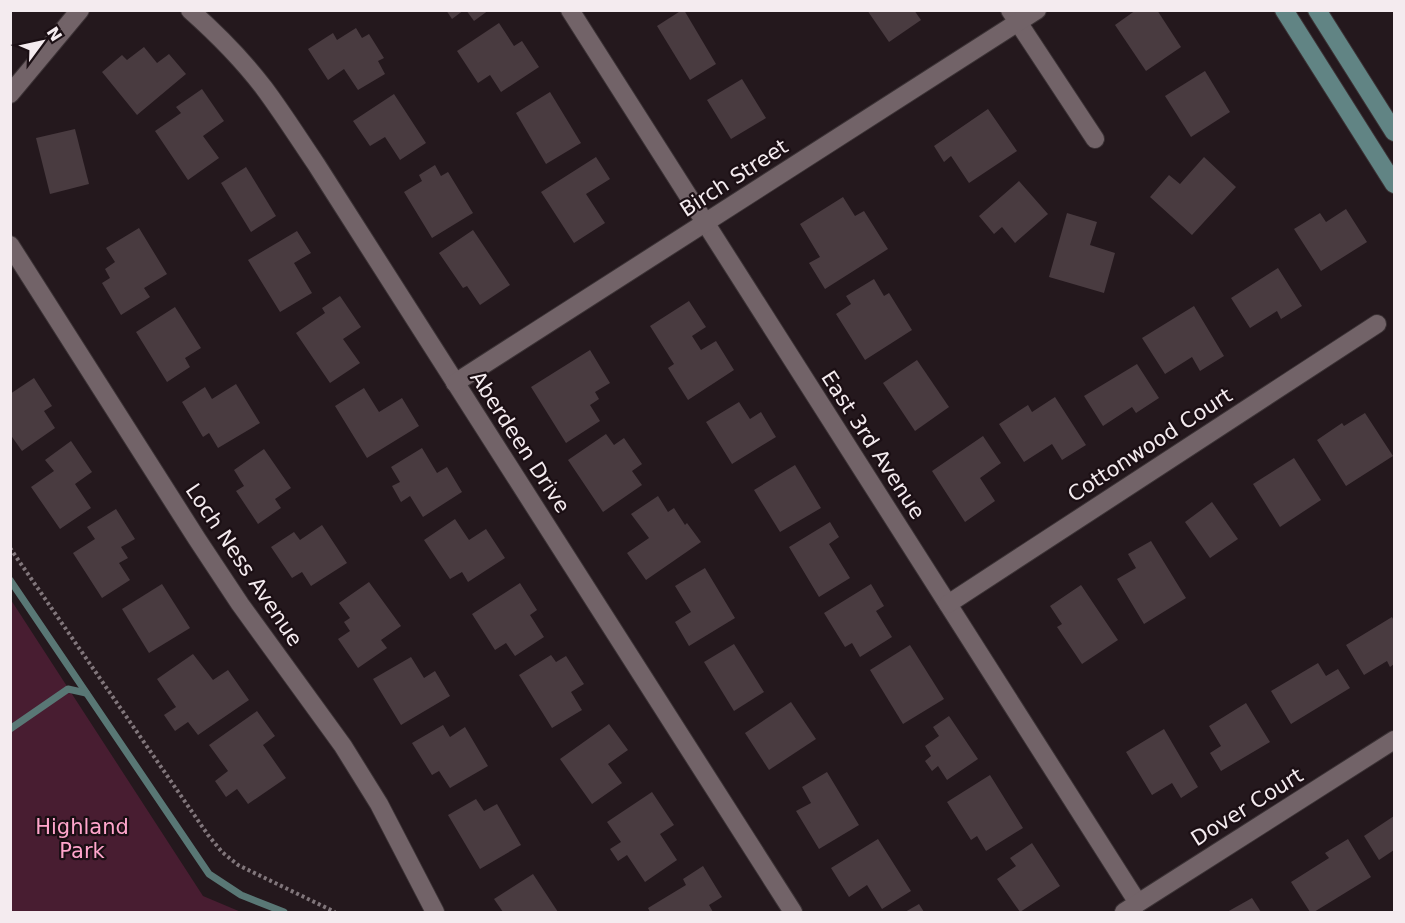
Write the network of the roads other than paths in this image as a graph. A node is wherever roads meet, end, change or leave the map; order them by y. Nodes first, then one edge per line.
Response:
1 (80, 10) edge
2 (190, 10) edge
3 (570, 10) edge
4 (1037, 10) edge
5 (1284, 10) edge
6 (1317, 10) edge
7 (1014, 17) edge
8 (10, 94) edge
9 (1395, 132) edge
10 (1095, 139) dead end
11 (1395, 184) edge
12 (705, 223) junction
13 (10, 245) edge
14 (1377, 324) dead end
15 (455, 383) junction
16 (948, 604) junction
17 (1395, 740) edge
18 (1131, 908) edge
19 (435, 912) edge
20 (793, 912) edge

1 - 8 street
2 - 15 street, Aberdeen Drive
3 - 12 street, East 3rd Avenue
4 - 7 street, Birch Street
5 - 11 main road
6 - 9 main road
7 - 10 street
7 - 12 street, Birch Street
12 - 15 street, Birch Street
12 - 16 street, East 3rd Avenue
13 - 19 street, Loch Ness Avenue
14 - 16 street, Cottonwood Court
15 - 20 street, Aberdeen Drive
16 - 18 street, East 3rd Avenue
17 - 18 street, Dover Court

